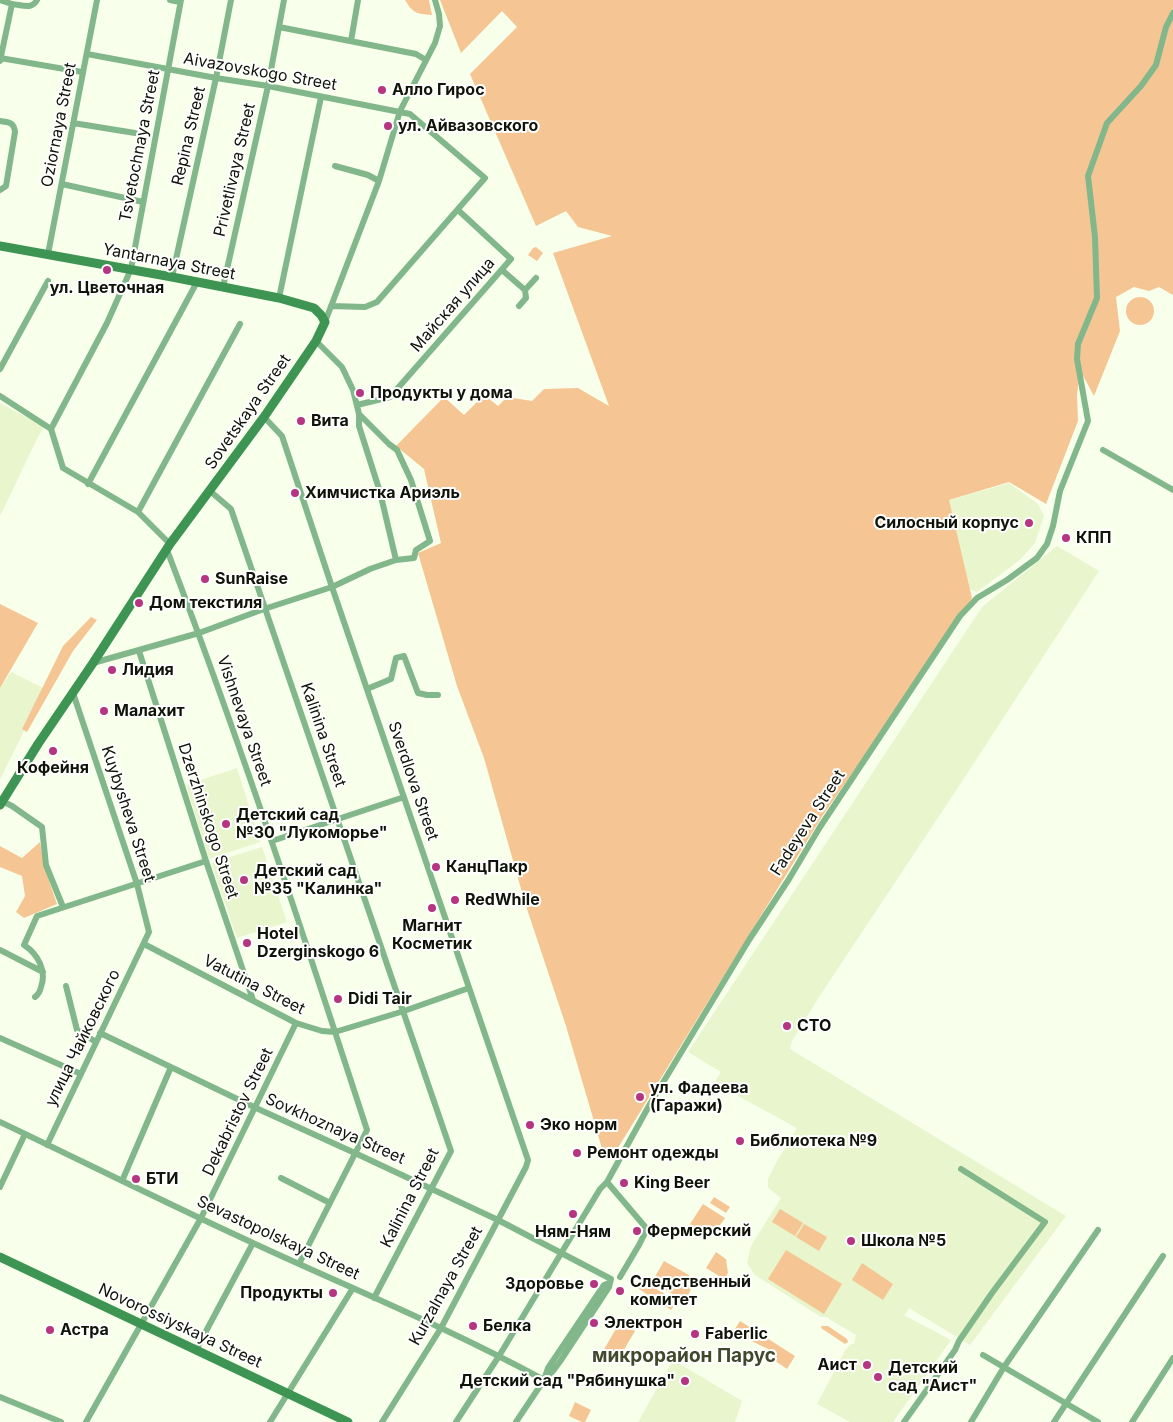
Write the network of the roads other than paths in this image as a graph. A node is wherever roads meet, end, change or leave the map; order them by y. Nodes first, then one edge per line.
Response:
1 (0, 0) edge
2 (37, 0) edge
3 (97, 0) edge
4 (170, 0) edge
5 (230, 0) edge
6 (284, 0) edge
7 (358, 0) edge
8 (435, 0) edge
9 (181, 1) edge
10 (12, 4) junction
11 (1173, 13) edge
12 (279, 28) junction
13 (351, 41) junction
14 (87, 54) junction
15 (0, 59) edge
16 (426, 60) junction
17 (169, 69) junction
18 (82, 72) junction
19 (216, 78) junction
20 (268, 86) junction
21 (321, 96) junction
22 (400, 111) junction
23 (0, 121) edge
24 (73, 123) junction
25 (135, 133) dead end
26 (334, 166) dead end
27 (379, 181) junction
28 (62, 184) junction
29 (0, 190) edge
30 (143, 202) junction
31 (458, 210) junction
32 (0, 246) edge
33 (48, 254) junction
34 (131, 269) junction
35 (502, 270) junction
36 (172, 277) junction
37 (536, 278) dead end
38 (48, 281) dead end
39 (197, 282) junction
40 (223, 287) junction
41 (526, 290) junction
42 (278, 298) junction
43 (331, 306) junction
44 (519, 306) dead end
45 (325, 322) junction
46 (240, 324) dead end
47 (316, 341) junction
48 (0, 369) edge
49 (0, 396) edge
50 (357, 405) junction
51 (358, 414) junction
52 (264, 417) junction
53 (51, 430) junction
54 (1103, 450) dead end
55 (88, 484) junction
56 (1173, 490) edge
57 (210, 491) junction
58 (138, 512) junction
59 (169, 547) junction
60 (396, 560) junction
61 (332, 588) junction
62 (264, 609) junction
63 (199, 633) junction
64 (139, 651) junction
65 (93, 663) junction
66 (367, 689) junction
67 (73, 693) junction
68 (438, 695) dead end
69 (404, 797) junction
70 (1, 803) edge
71 (338, 819) junction
72 (272, 841) junction
73 (206, 862) junction
74 (137, 884) junction
75 (63, 907) junction
76 (144, 944) junction
77 (0, 950) edge
78 (43, 972) junction
79 (66, 986) dead end
80 (470, 988) junction
81 (35, 997) dead end
82 (253, 1000) junction
83 (404, 1011) junction
84 (296, 1023) junction
85 (335, 1032) junction
86 (100, 1034) junction
87 (0, 1038) edge
88 (96, 1042) junction
89 (171, 1067) junction
90 (81, 1074) junction
91 (256, 1108) junction
92 (0, 1122) edge
93 (25, 1134) junction
94 (47, 1145) junction
95 (356, 1153) junction
96 (528, 1160) joint
97 (961, 1169) dead end
98 (281, 1178) dead end
99 (122, 1181) junction
100 (606, 1182) junction
101 (0, 1187) edge
102 (432, 1188) junction
103 (330, 1203) junction
104 (201, 1218) junction
105 (498, 1220) junction
106 (1098, 1230) dead end
107 (253, 1243) junction
108 (562, 1253) junction
109 (1163, 1256) dead end
110 (0, 1257) edge
111 (299, 1264) junction
112 (620, 1277) dead end
113 (353, 1288) junction
114 (374, 1298) junction
115 (142, 1324) junction
116 (441, 1328) junction
117 (196, 1350) junction
118 (983, 1355) dead end
119 (499, 1356) junction
120 (1173, 1358) edge
121 (1004, 1367) junction
122 (544, 1380) junction
123 (288, 1393) junction
124 (0, 1398) edge
125 (1065, 1403) junction
126 (61, 1422) edge
127 (86, 1422) edge
128 (270, 1422) edge
129 (348, 1422) edge
130 (382, 1422) edge
131 (456, 1422) edge
132 (516, 1422) edge
133 (904, 1422) edge
134 (971, 1422) edge
135 (1054, 1422) edge
136 (1098, 1422) edge
137 (1132, 1422) edge

1 - 10 street
2 - 10 street
3 - 14 street, Oziornaya Street
4 - 9 street
5 - 19 street, Repina Street
6 - 12 street, Privetlivaya Street
7 - 13 street
8 - 16 street, Sovetskaya Street
9 - 17 street, Tsvetochnaya Street
10 - 15 street
11 - 100 street, Fadeyeva Street
12 - 13 street
12 - 20 street, Privetlivaya Street
13 - 16 street
14 - 17 street, Aivazovskogo Street
14 - 18 street, Oziornaya Street
15 - 18 street
16 - 22 street, Sovetskaya Street
17 - 19 street, Aivazovskogo Street
17 - 30 street, Tsvetochnaya Street
18 - 24 street, Oziornaya Street
19 - 20 street, Aivazovskogo Street
19 - 36 street, Repina Street
20 - 21 street, Aivazovskogo Street
20 - 40 street, Privetlivaya Street
21 - 22 street, Aivazovskogo Street
21 - 42 street
22 - 27 street, Sovetskaya Street
22 - 31 street, Aivazovskogo Street
23 - 29 street
24 - 25 street
24 - 28 street, Oziornaya Street
26 - 27 street
27 - 43 street, Sovetskaya Street
28 - 30 street
28 - 33 street, Oziornaya Street
30 - 34 street, Tsvetochnaya Street
31 - 35 street, Майская улица
31 - 43 street
32 - 33 street, Yantarnaya Street
33 - 34 street, Yantarnaya Street
34 - 36 street, Yantarnaya Street
34 - 53 street, Tsvetochnaya Street
35 - 41 street
35 - 50 street, Майская улица
36 - 39 street, Yantarnaya Street
37 - 41 street
38 - 48 street
39 - 40 street, Yantarnaya Street
39 - 55 street
40 - 42 street, Yantarnaya Street
41 - 44 street
42 - 45 street, Yantarnaya Street
43 - 45 street, Sovetskaya Street
45 - 47 street, Sovetskaya Street
46 - 58 street
47 - 50 street
47 - 52 street, Sovetskaya Street
49 - 53 street
50 - 51 street
51 - 60 street
51 - 60 street
52 - 57 street, Sovetskaya Street
52 - 61 street, Sverdlova Street
53 - 55 street
54 - 56 street
55 - 58 street
57 - 59 street, Sovetskaya Street
57 - 62 street, Kalinina Street
58 - 59 street
59 - 63 street, Vishnevaya Street
59 - 65 street, Sovetskaya Street
60 - 61 street
61 - 62 street
61 - 66 street, Sverdlova Street
62 - 63 street
62 - 71 street, Kalinina Street
63 - 64 street
63 - 72 street, Vishnevaya Street
64 - 65 street
64 - 73 street, Dzerzhinskogo Street
65 - 67 street, Sovetskaya Street
66 - 68 street
66 - 69 street, Sverdlova Street
67 - 70 street, Sovetskaya Street
67 - 74 street, Kuybysheva Street
69 - 71 street
69 - 80 street, Sverdlova Street
70 - 75 street
71 - 72 street
71 - 83 street, Kalinina Street
72 - 85 street, Vishnevaya Street
73 - 74 street
73 - 82 street, Dzerzhinskogo Street
74 - 75 street
74 - 76 street, Kuybysheva Street
75 - 78 street
76 - 82 street, Vatutina Street
76 - 86 street, улица Чайковского
77 - 78 street
78 - 81 street
79 - 88 street
80 - 83 street, Vatutina Street
80 - 96 street, Sverdlova Street
82 - 84 street, Vatutina Street
83 - 85 street, Vatutina Street
83 - 102 street, Kalinina Street
84 - 85 street, Vatutina Street
84 - 91 street, Dekabristov Street
85 - 95 street, Vishnevaya Street
86 - 88 street, улица Чайковского
86 - 89 street, Sovkhoznaya Street
87 - 90 street
88 - 90 street, улица Чайковского
89 - 91 street, Sovkhoznaya Street
89 - 99 street
90 - 94 street, улица Чайковского
91 - 95 street, Sovkhoznaya Street
91 - 104 street, Dekabristov Street
92 - 93 street, Sevastopolskaya Street
93 - 94 street, Sevastopolskaya Street
93 - 101 street
94 - 99 street, Sevastopolskaya Street
95 - 102 street, Sovkhoznaya Street
95 - 103 street, Vishnevaya Street
96 - 105 street, Kurzalnaya Street
97 - 133 street
98 - 103 street
99 - 104 street, Sevastopolskaya Street
100 - 108 street, Fadeyeva Street
100 - 112 street
102 - 105 street, Sovkhoznaya Street
102 - 114 street, Kalinina Street
103 - 111 street, Vishnevaya Street
104 - 107 street, Sevastopolskaya Street
104 - 115 street, Dekabristov Street
105 - 108 street, Sovkhoznaya Street
105 - 116 street, Kurzalnaya Street
106 - 121 street
107 - 111 street, Sevastopolskaya Street
107 - 117 street
108 - 119 street
108 - 122 street, Sovkhoznaya Street
109 - 125 street
110 - 115 street, Novorossiyskaya Street
111 - 113 street, Sevastopolskaya Street
113 - 114 street, Sevastopolskaya Street
113 - 123 street
114 - 116 street, Sevastopolskaya Street
115 - 117 street, Novorossiyskaya Street
115 - 127 street, Dekabristov Street
116 - 119 street, Sevastopolskaya Street
116 - 130 street, Kurzalnaya Street
117 - 123 street, Novorossiyskaya Street
118 - 121 street
119 - 122 street, Sevastopolskaya Street
119 - 131 street
120 - 137 street
121 - 125 street
121 - 134 street
122 - 132 street
123 - 128 street
123 - 129 street, Novorossiyskaya Street
124 - 126 street
125 - 135 street
125 - 136 street

